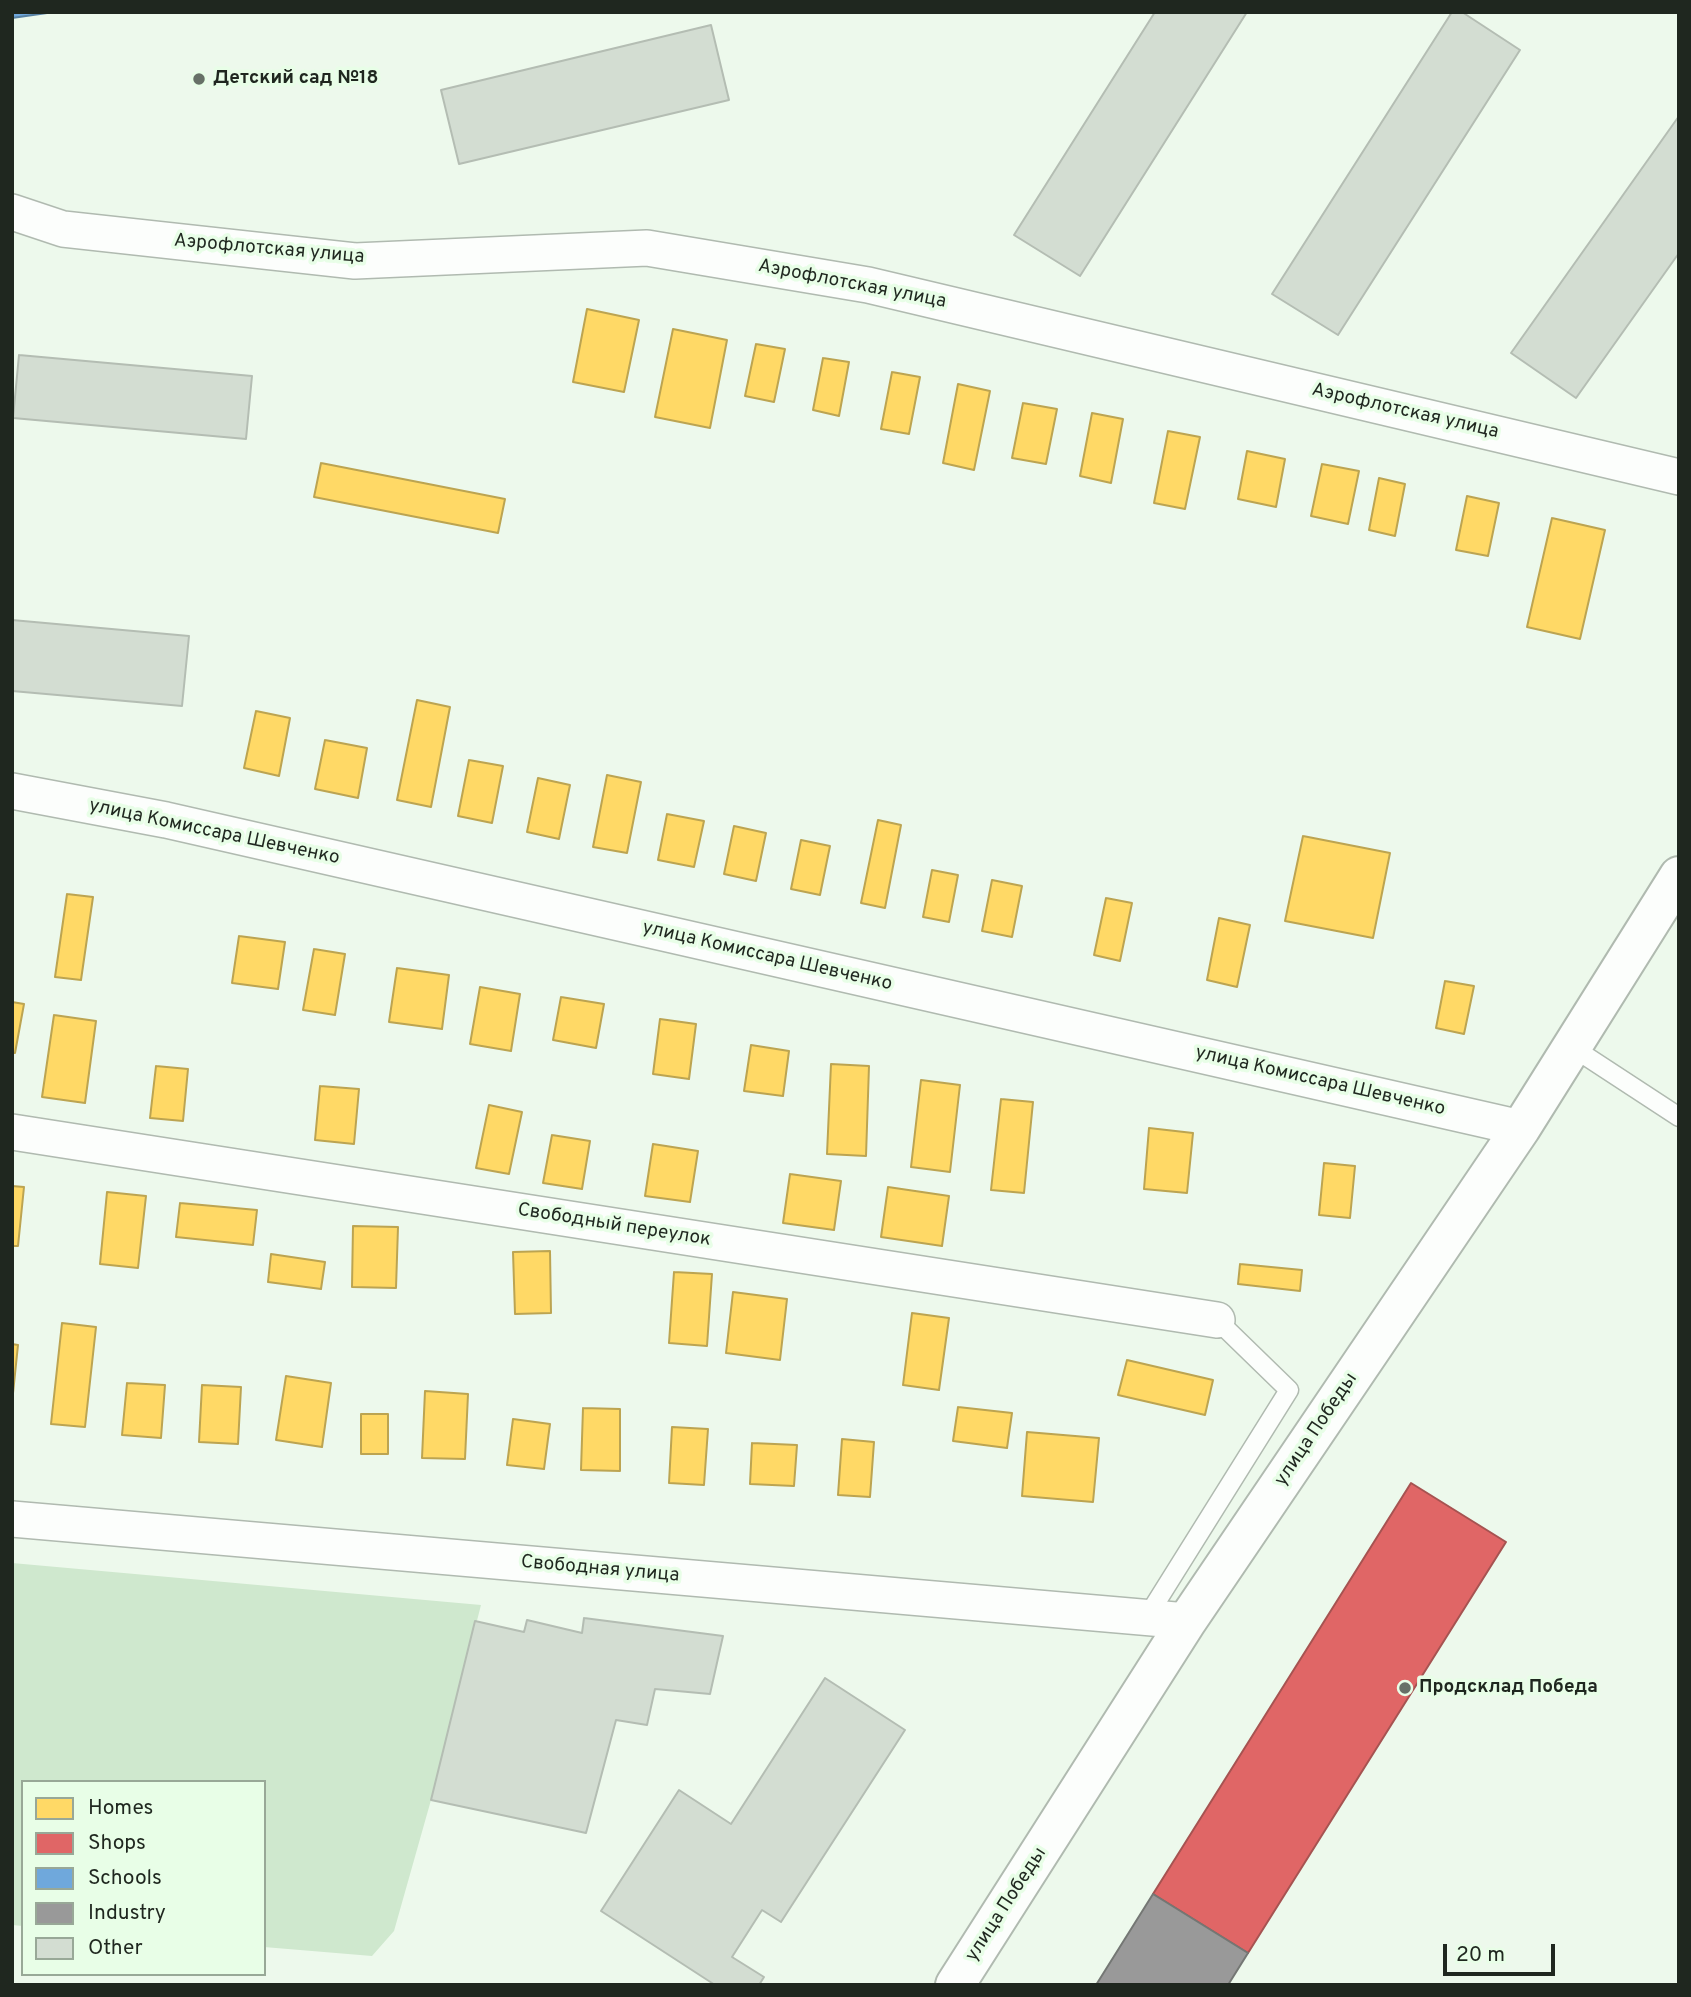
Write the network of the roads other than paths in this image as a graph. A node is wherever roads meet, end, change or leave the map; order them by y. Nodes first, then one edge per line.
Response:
1 (12, 212) edge
2 (1679, 477) edge
3 (12, 791) edge
4 (1679, 876) edge
5 (1572, 1046) junction
6 (1679, 1117) edge
7 (1521, 1128) junction
8 (12, 1132) edge
9 (1217, 1320) joint
10 (12, 1519) edge
11 (1147, 1617) junction
12 (1187, 1621) junction
13 (956, 1985) edge

1 - 2 street, Аэрофлотская улица
3 - 7 street, улица Комиссара Шевченко
4 - 5 street, улица Победы
5 - 6 lane
5 - 7 street, улица Победы
7 - 12 street, улица Победы
8 - 9 street, Свободный переулок
9 - 11 lane
10 - 11 street, Свободная улица
11 - 12 street, Свободная улица
12 - 13 street, улица Победы

